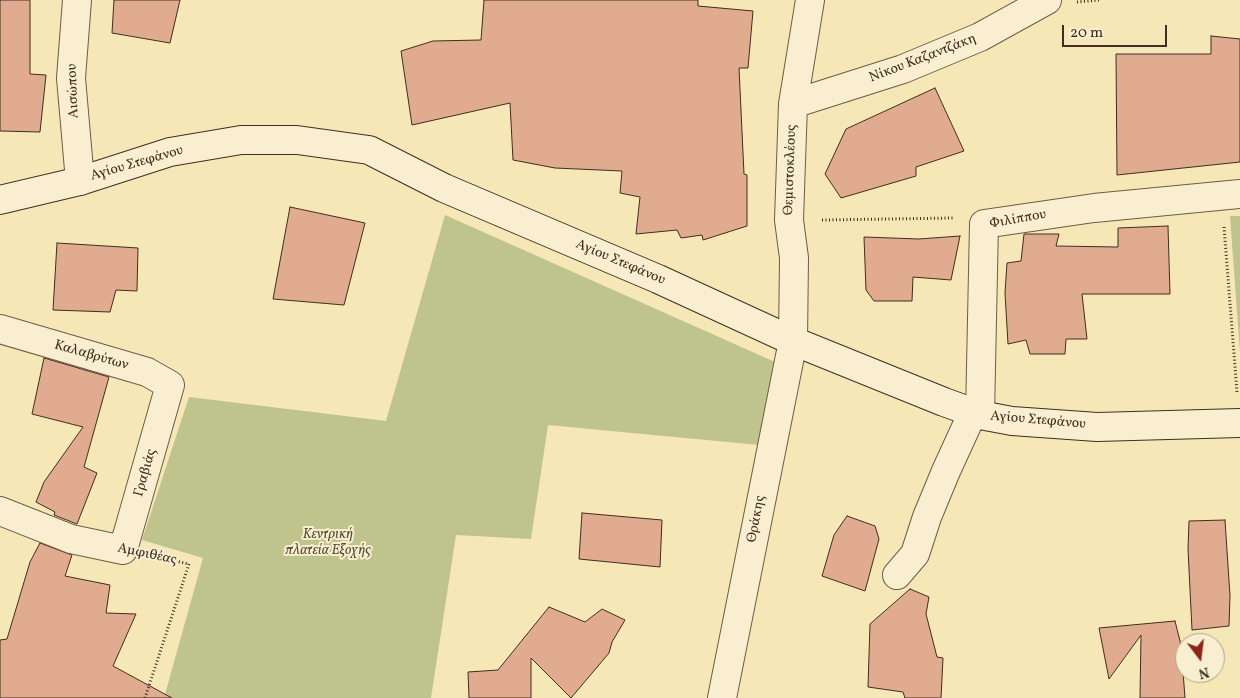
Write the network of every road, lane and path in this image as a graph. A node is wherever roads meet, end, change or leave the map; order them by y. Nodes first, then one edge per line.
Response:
1 (77, 0) edge
2 (810, 0) edge
3 (1047, 0) edge
4 (793, 104) junction
5 (80, 181) junction
6 (1231, 195) edge
7 (0, 200) edge
8 (954, 218) dead end
9 (789, 220) junction
10 (0, 329) edge
11 (793, 341) junction
12 (168, 396) joint
13 (976, 414) junction
14 (1240, 423) edge
15 (1240, 428) edge
16 (0, 511) edge
17 (123, 550) junction
18 (897, 575) dead end
19 (729, 697) edge
20 (145, 698) edge

1 - 5 street, Αισώπου
2 - 4 street, Θεμιστοκλέους
3 - 4 street, Νίκου Καζαντζάκη
4 - 9 street, Θεμιστοκλέους
5 - 7 street, Αγίου Στεφάνου
5 - 11 street, Αγίου Στεφάνου
6 - 13 street, Φιλίππου
6 - 14 path
8 - 9 path
9 - 11 street, Θεμιστοκλέους
10 - 12 street, Καλαβρύτων
11 - 13 street, Αγίου Στεφάνου
11 - 19 street, Θράκης
12 - 17 street, Γραβιάς
13 - 14 street, Αγίου Στεφάνου
13 - 18 street
14 - 15 street
16 - 17 street, Αμφιθέας
17 - 20 path, Αμφιθέας

